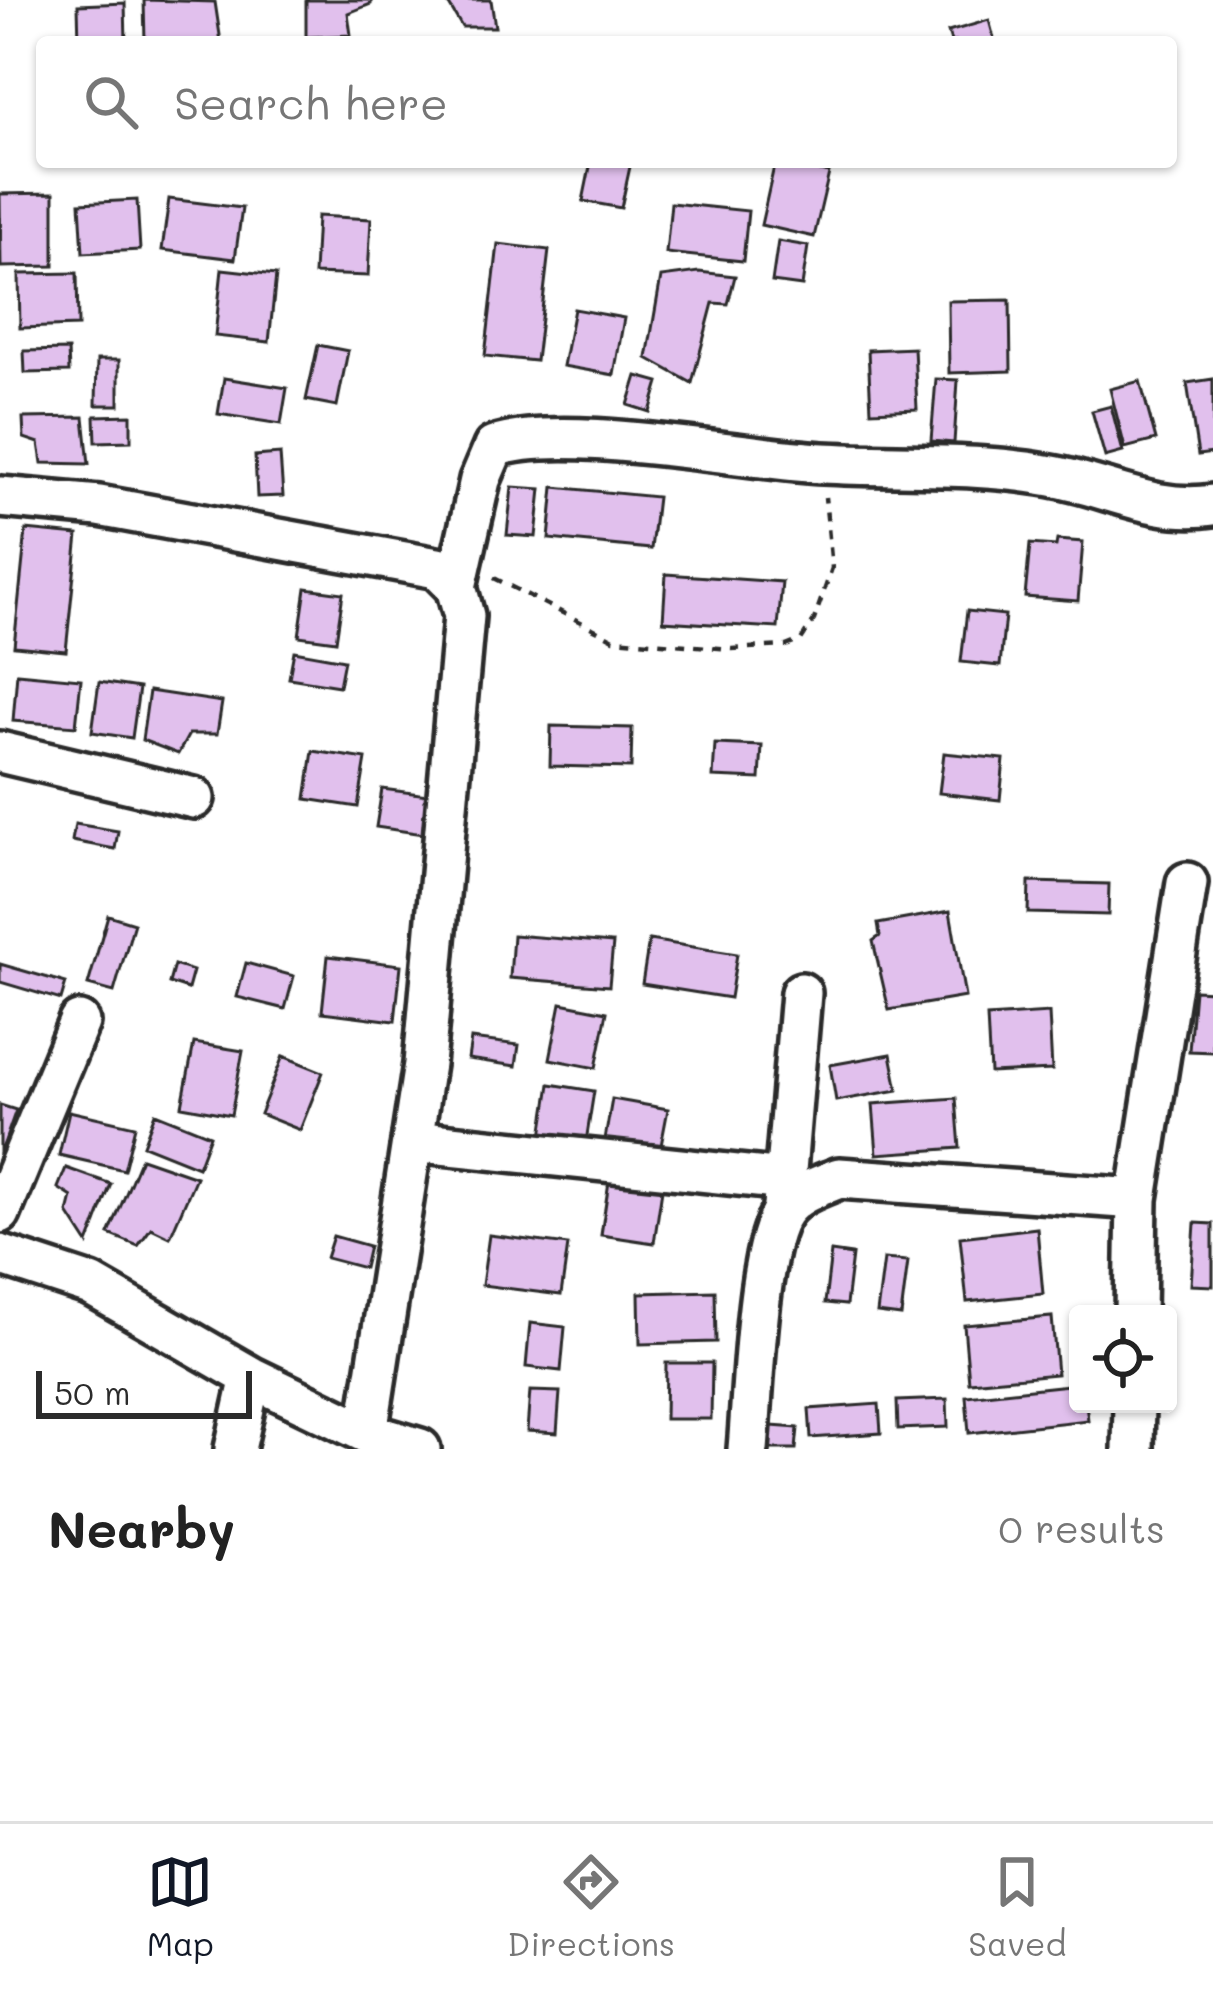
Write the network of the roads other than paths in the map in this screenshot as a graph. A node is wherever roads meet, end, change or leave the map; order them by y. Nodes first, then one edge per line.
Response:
1 (0, 497) edge
2 (1213, 505) edge
3 (459, 575) junction
4 (0, 752) edge
5 (194, 798) dead end
6 (1187, 883) dead end
7 (801, 993) dead end
8 (80, 1022) dead end
9 (412, 1141) junction
10 (783, 1196) junction
11 (1137, 1198) junction
12 (0, 1213) edge
13 (0, 1255) edge
14 (1135, 1305) edge
15 (251, 1377) junction
16 (1134, 1413) edge
17 (367, 1433) junction
18 (235, 1449) edge
19 (421, 1449) edge
20 (748, 1449) edge
21 (1133, 1449) edge

1 - 3 street
2 - 3 street
3 - 9 street
4 - 5 street
6 - 11 street
7 - 10 street
8 - 12 street
9 - 10 street
9 - 17 street
10 - 11 street
10 - 20 street
11 - 14 street
13 - 15 street
15 - 17 street
15 - 18 street
16 - 21 street
17 - 19 street

